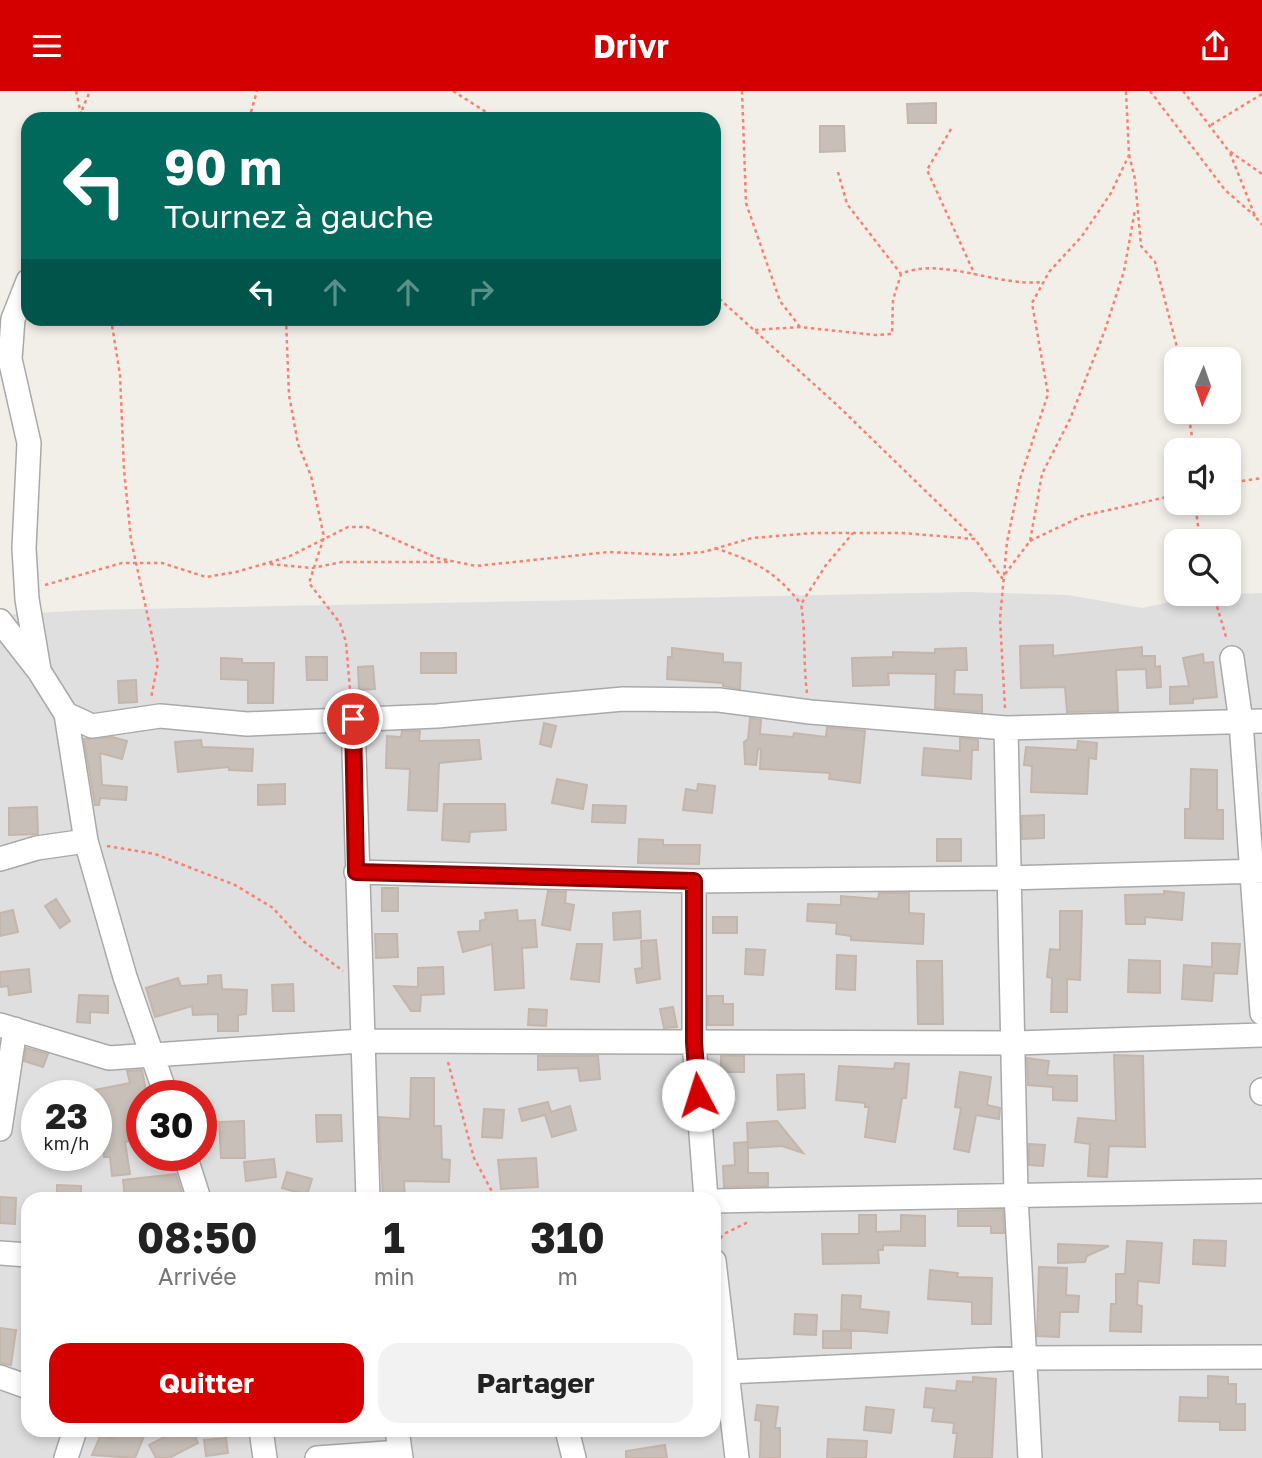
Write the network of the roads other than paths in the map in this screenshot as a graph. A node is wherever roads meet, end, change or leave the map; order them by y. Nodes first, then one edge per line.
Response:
1 (21, 299) edge
2 (0, 621) edge
3 (0, 651) edge
4 (23, 653) junction
5 (1232, 658) road end
6 (39, 671) junction
7 (66, 713) junction
8 (353, 719) junction
9 (1251, 722) edge
10 (1006, 728) junction
11 (86, 841) junction
12 (0, 859) edge
13 (1257, 871) edge
14 (356, 872) junction
15 (1011, 878) junction
16 (694, 881) junction
17 (1262, 1013) edge
18 (8, 1027) edge
19 (1262, 1035) edge
20 (361, 1041) junction
21 (694, 1042) junction
22 (1015, 1043) junction
23 (153, 1053) junction
24 (161, 1080) edge
25 (0, 1129) edge
26 (190, 1171) edge
27 (1262, 1191) edge
28 (197, 1192) edge
29 (368, 1192) edge
30 (705, 1192) edge
31 (1016, 1196) junction
32 (721, 1201) edge
33 (0, 1253) edge
34 (21, 1254) edge
35 (721, 1316) edge
36 (1262, 1357) edge
37 (1026, 1358) junction
38 (728, 1372) junction
39 (0, 1377) edge
40 (21, 1384) edge
41 (73, 1437) edge
42 (262, 1437) edge
43 (569, 1437) edge
44 (400, 1446) edge
45 (66, 1458) edge
46 (265, 1458) edge
47 (317, 1458) edge
48 (575, 1458) edge
49 (737, 1458) edge
50 (1030, 1458) edge

1 - 6 street
2 - 4 street
3 - 4 street
4 - 6 street
5 - 9 street
6 - 7 street
7 - 8 street
7 - 11 street
8 - 10 street
8 - 14 street
9 - 10 street
9 - 13 street
10 - 15 street
11 - 12 street
11 - 23 street
13 - 15 street
13 - 17 street
14 - 16 street
14 - 20 street
15 - 16 street
15 - 22 street
16 - 21 street
18 - 23 street
18 - 25 street
19 - 22 street
20 - 21 street
20 - 23 street
20 - 29 street
21 - 22 street
21 - 30 street
22 - 31 street
23 - 24 street
26 - 28 street
27 - 31 street
31 - 32 street
31 - 37 street
33 - 34 street
35 - 38 street
36 - 37 street
37 - 38 street
37 - 50 street
38 - 49 street
39 - 40 street
41 - 45 street
42 - 46 street
43 - 48 street
44 - 47 street

